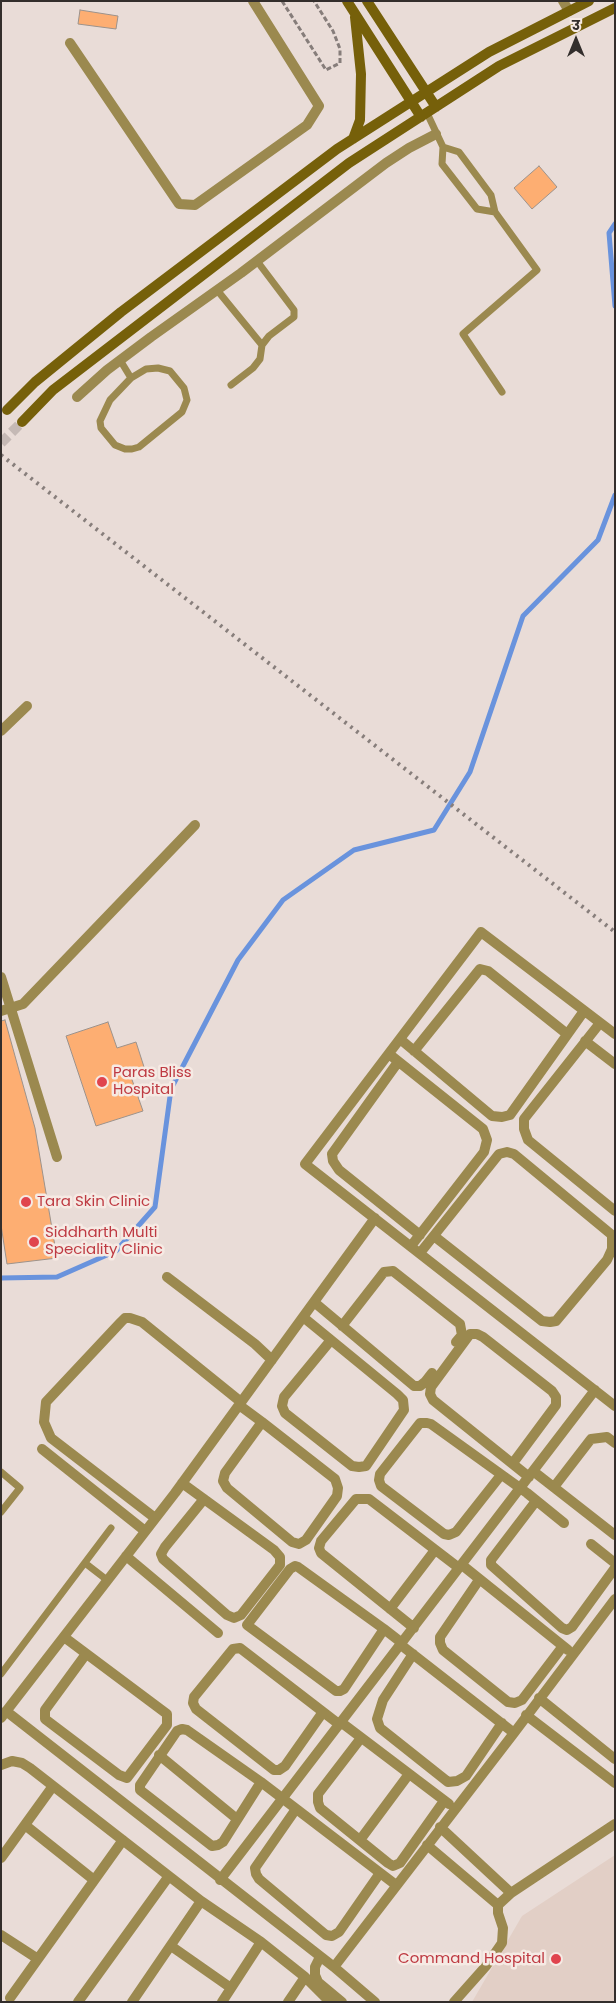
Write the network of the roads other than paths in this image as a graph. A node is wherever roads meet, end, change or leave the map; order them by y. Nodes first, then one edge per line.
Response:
1 (253, 1) edge
2 (347, 1) edge
3 (367, 1) edge
4 (563, 1) edge
5 (589, 1) edge
6 (615, 8) edge
7 (569, 11) junction
8 (355, 13) junction
9 (70, 43) dead end
10 (426, 92) junction
11 (411, 102) junction
12 (428, 112) junction
13 (436, 134) junction
14 (353, 139) junction
15 (443, 147) junction
16 (494, 212) junction
17 (257, 261) junction
18 (217, 290) junction
19 (262, 345) junction
20 (120, 360) junction
21 (131, 378) junction
22 (232, 384) dead end
23 (502, 392) dead end
24 (77, 397) dead end
25 (7, 410) dead end
26 (22, 422) tunnel mouth
27 (27, 706) dead end
28 (1, 731) edge
29 (195, 825) dead end
30 (1, 977) edge
31 (6, 1010) edge
32 (584, 1011) junction
33 (600, 1022) junction
34 (567, 1034) junction
35 (615, 1034) edge
36 (400, 1039) junction
37 (585, 1041) junction
38 (414, 1051) junction
39 (389, 1054) junction
40 (398, 1062) junction
41 (615, 1064) edge
42 (57, 1157) dead end
43 (615, 1211) edge
44 (375, 1218) junction
45 (420, 1235) junction
46 (434, 1236) junction
47 (411, 1246) junction
48 (420, 1253) junction
49 (167, 1277) dead end
50 (314, 1302) junction
51 (303, 1317) junction
52 (342, 1326) junction
53 (331, 1340) junction
54 (272, 1360) junction
55 (595, 1390) junction
56 (240, 1404) junction
57 (615, 1406) edge
58 (262, 1422) junction
59 (615, 1443) edge
60 (42, 1449) dead end
61 (512, 1463) junction
62 (1, 1472) edge
63 (531, 1474) junction
64 (501, 1475) junction
65 (182, 1483) junction
66 (554, 1487) junction
67 (520, 1488) junction
68 (204, 1499) junction
69 (536, 1500) junction
70 (1, 1512) edge
71 (155, 1518) junction
72 (564, 1523) dead end
73 (112, 1528) dead end
74 (145, 1531) junction
75 (615, 1535) edge
76 (591, 1544) dead end
77 (435, 1550) junction
78 (126, 1556) junction
79 (85, 1563) junction
80 (615, 1563) edge
81 (460, 1566) junction
82 (615, 1568) edge
83 (107, 1580) junction
84 (479, 1580) junction
85 (615, 1599) edge
86 (390, 1609) junction
87 (414, 1628) junction
88 (384, 1629) junction
89 (218, 1632) dead end
90 (64, 1637) junction
91 (402, 1644) junction
92 (563, 1646) junction
93 (86, 1654) junction
94 (413, 1654) junction
95 (573, 1654) junction
96 (1, 1674) edge
97 (539, 1698) junction
98 (323, 1712) junction
99 (4, 1714) edge
100 (526, 1715) junction
101 (502, 1723) junction
102 (341, 1724) junction
103 (514, 1733) junction
104 (361, 1738) junction
105 (159, 1755) junction
106 (615, 1759) edge
107 (1, 1765) edge
108 (409, 1774) junction
109 (261, 1782) junction
110 (615, 1782) edge
111 (53, 1786) junction
112 (284, 1799) junction
113 (444, 1801) junction
114 (296, 1809) junction
115 (454, 1809) junction
116 (237, 1819) junction
117 (615, 1824) edge
118 (25, 1825) junction
119 (440, 1827) junction
120 (122, 1840) junction
121 (360, 1840) junction
122 (427, 1845) junction
123 (1, 1858) edge
124 (380, 1873) junction
125 (169, 1876) junction
126 (94, 1880) junction
127 (220, 1880) junction
128 (396, 1885) junction
129 (511, 1893) junction
130 (201, 1901) junction
131 (498, 1905) junction
132 (1, 1935) edge
133 (261, 1942) junction
134 (171, 1946) junction
135 (320, 1957) junction
136 (38, 1959) junction
137 (334, 1967) junction
138 (305, 1978) junction
139 (231, 1988) junction
140 (9, 1997) edge
141 (78, 2002) edge
142 (132, 2002) edge
143 (222, 2002) edge
144 (288, 2002) edge
145 (330, 2002) edge
146 (342, 2002) edge
147 (376, 2002) edge
148 (454, 2002) edge

1 - 9 street
2 - 8 street
3 - 10 street
4 - 7 street
5 - 7 street
6 - 12 street
7 - 10 street
8 - 11 street
8 - 14 street
10 - 11 street
10 - 12 street
11 - 12 street
11 - 14 street
12 - 13 lane
12 - 26 street
13 - 15 lane
13 - 17 street
14 - 25 street
15 - 16 lane
15 - 16 lane
16 - 23 lane
17 - 18 street
17 - 19 lane
18 - 19 lane
18 - 20 street
19 - 22 lane
20 - 21 lane
20 - 24 street
21 - 21 lane
27 - 28 street
29 - 31 street
30 - 31 street
31 - 42 street
32 - 33 street
32 - 34 street
32 - 36 street
33 - 35 street
33 - 37 street
34 - 38 street
34 - 38 street
36 - 38 street
36 - 39 street
37 - 41 street
37 - 43 street
39 - 40 street
39 - 44 street
40 - 45 street
40 - 45 street
44 - 47 street
44 - 50 street
45 - 47 street
46 - 46 street
46 - 48 street
47 - 48 street
48 - 55 street
49 - 54 street
50 - 51 street
50 - 52 street
51 - 53 street
51 - 54 street
52 - 52 street
53 - 53 street
54 - 56 street
55 - 57 street
55 - 63 street
56 - 58 street
56 - 65 street
56 - 71 street
58 - 58 street
59 - 66 street
60 - 74 street
61 - 61 street
61 - 63 street
62 - 70 lane
63 - 66 street
63 - 67 street
64 - 64 street
64 - 67 street
65 - 68 street
65 - 71 street
66 - 75 street
67 - 69 street
67 - 81 street
68 - 68 street
69 - 72 street
69 - 82 street
71 - 74 street
73 - 79 lane
74 - 78 street
76 - 80 street
77 - 81 street
77 - 86 street
77 - 86 street
78 - 83 street
78 - 89 street
79 - 83 lane
79 - 96 lane
81 - 84 street
81 - 87 street
83 - 90 street
84 - 92 street
84 - 92 street
85 - 95 street
86 - 87 street
87 - 91 street
88 - 88 street
88 - 91 street
90 - 93 street
90 - 99 street
91 - 94 street
91 - 102 street
92 - 95 street
93 - 93 street
94 - 101 street
94 - 101 street
95 - 97 street
97 - 100 street
97 - 106 street
98 - 98 street
98 - 102 street
99 - 127 street
100 - 103 street
100 - 110 street
101 - 103 street
102 - 104 street
102 - 112 street
103 - 115 street
104 - 108 street
104 - 121 street
105 - 109 street
105 - 116 street
105 - 116 street
107 - 111 street
108 - 113 street
108 - 121 street
109 - 112 street
109 - 116 street
111 - 118 street
111 - 120 street
112 - 114 street
112 - 127 street
113 - 115 street
113 - 121 street
114 - 124 street
114 - 124 street
115 - 119 street
117 - 129 street
118 - 123 street
118 - 126 street
119 - 122 street
119 - 129 street
120 - 125 street
120 - 126 street
122 - 128 street
122 - 131 street
124 - 128 street
125 - 130 street
125 - 141 street
126 - 136 street
127 - 135 street
128 - 137 street
129 - 131 street
130 - 133 street
130 - 134 street
131 - 148 street
132 - 136 street
133 - 138 street
133 - 139 street
134 - 139 street
134 - 142 street
135 - 137 street
135 - 146 street
136 - 140 street
137 - 147 street
138 - 144 street
138 - 145 street
139 - 143 street

